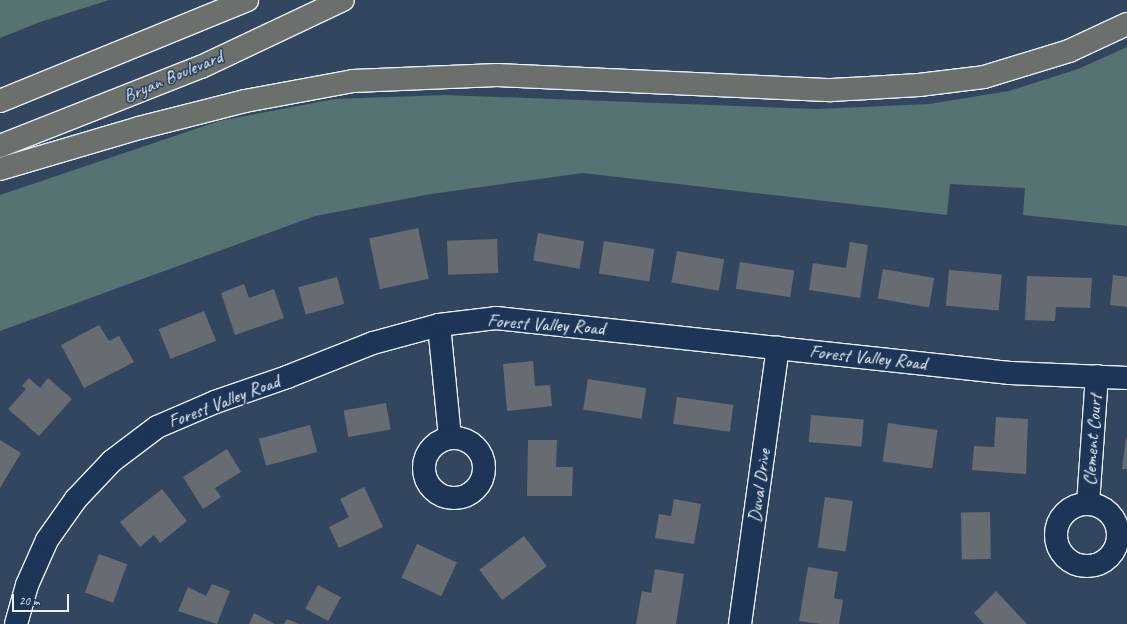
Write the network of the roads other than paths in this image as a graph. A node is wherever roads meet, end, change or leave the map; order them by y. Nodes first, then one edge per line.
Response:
1 (247, 0) edge
2 (343, 0) edge
3 (1127, 24) edge
4 (0, 101) edge
5 (0, 146) edge
6 (0, 168) edge
7 (439, 325) junction
8 (778, 348) junction
9 (1097, 376) junction
10 (1127, 378) edge
11 (450, 438) dead end
12 (1088, 504) dead end
13 (16, 624) edge
14 (740, 624) edge

1 - 4 highway
2 - 5 highway, Bryan Boulevard
3 - 6 highway
7 - 8 street, Forest Valley Road
7 - 11 street
7 - 13 street, Forest Valley Road
8 - 9 street, Forest Valley Road
8 - 14 street, Duval Drive
9 - 10 street, Forest Valley Road
9 - 12 street, Clement Court

